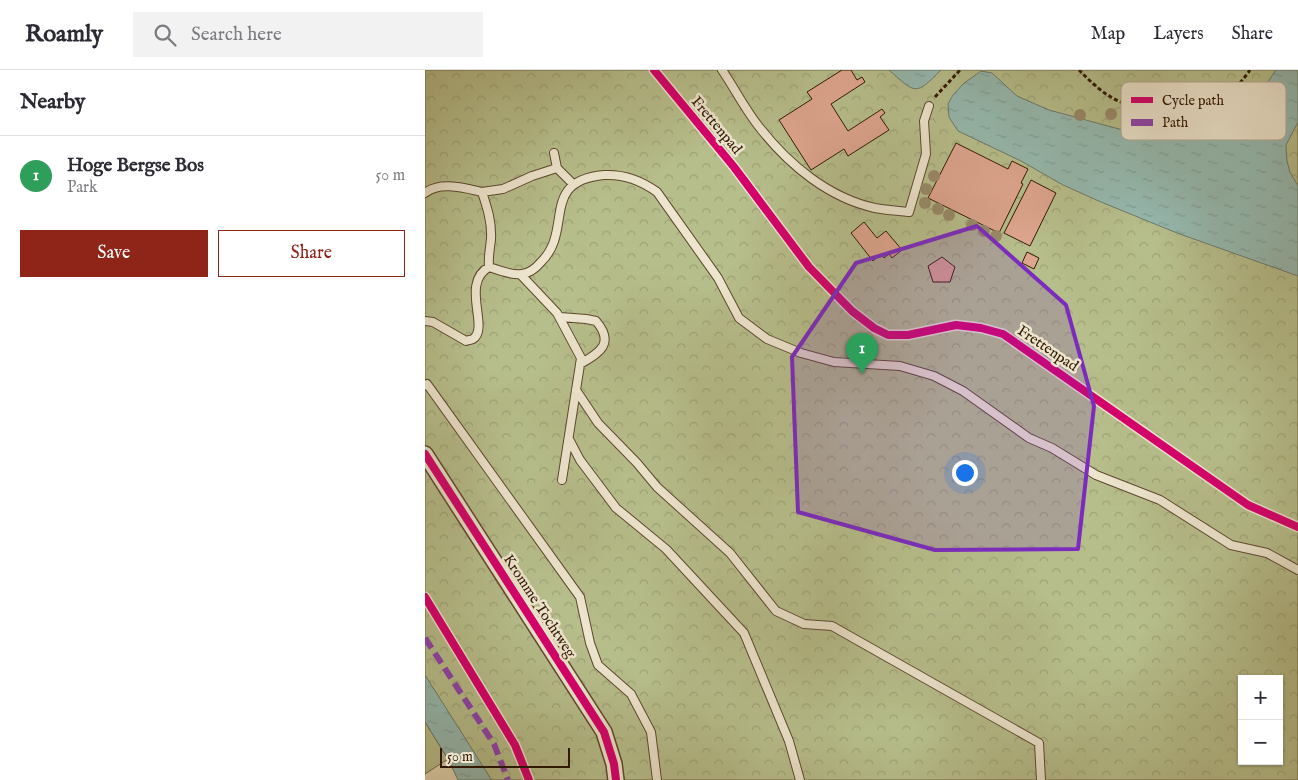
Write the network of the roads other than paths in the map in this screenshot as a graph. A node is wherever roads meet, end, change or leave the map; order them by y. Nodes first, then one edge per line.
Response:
1 (723, 70) edge
2 (929, 106) road end
3 (554, 153) dead end
4 (557, 168) junction
5 (573, 184) junction
6 (481, 192) junction
7 (425, 193) edge
8 (489, 267) junction
9 (521, 275) junction
10 (559, 317) junction
11 (425, 321) edge
12 (580, 364) junction
13 (426, 383) edge
14 (576, 390) junction
15 (569, 439) junction
16 (425, 454) edge
17 (563, 480) dead end
18 (1298, 570) edge
19 (616, 780) edge
20 (657, 780) edge
21 (800, 780) edge
22 (1041, 780) edge

1 - 2 lane
3 - 4 lane
4 - 5 lane
4 - 6 lane
5 - 9 lane
5 - 18 lane
6 - 7 lane
6 - 8 lane
8 - 9 lane
8 - 11 lane
9 - 10 lane
10 - 12 lane
10 - 12 lane
12 - 14 lane
13 - 20 lane
14 - 15 lane
14 - 22 lane
15 - 17 lane
15 - 21 lane
16 - 19 street, Kromme Tochtweg

